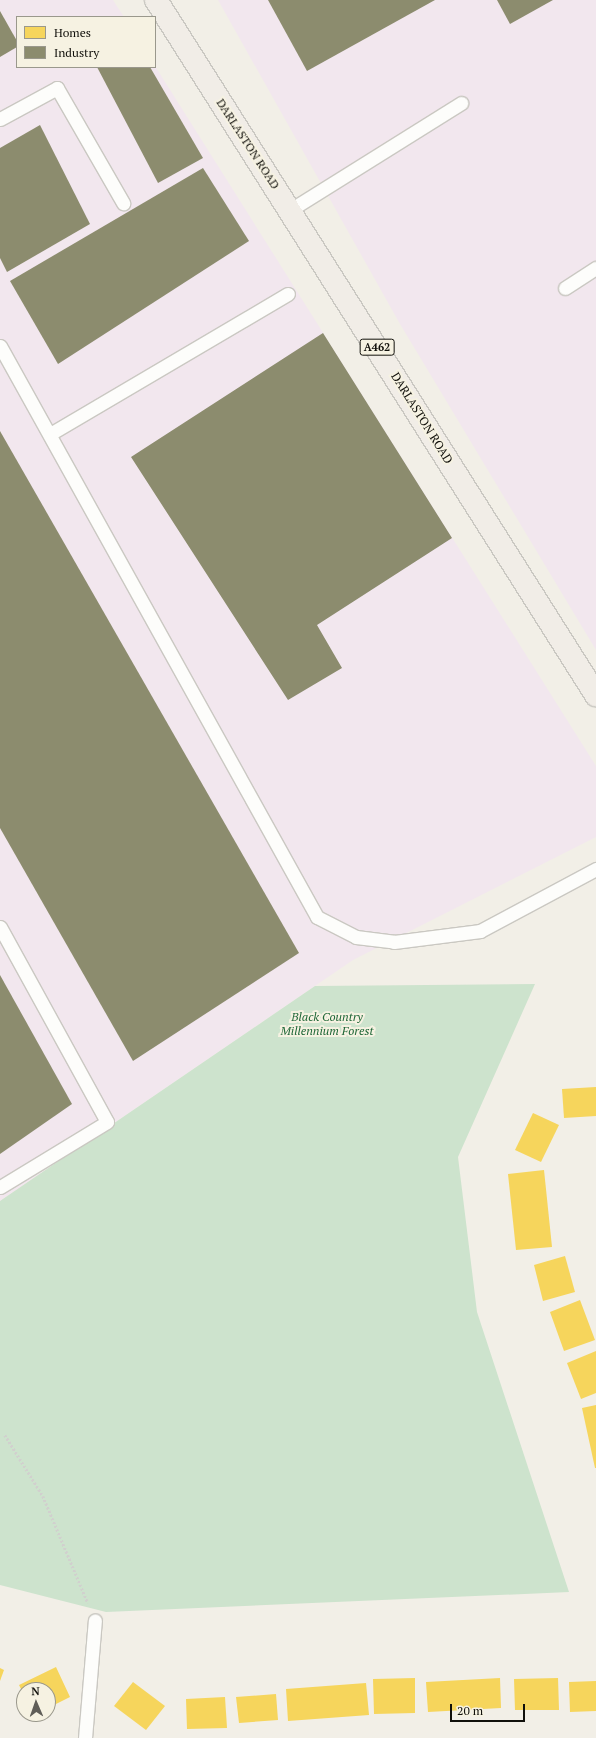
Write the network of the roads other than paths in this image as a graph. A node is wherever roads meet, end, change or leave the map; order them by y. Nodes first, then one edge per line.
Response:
1 (156, 0) edge
2 (461, 103) dead end
3 (0, 119) edge
4 (123, 202) dead end
5 (290, 210) junction
6 (596, 268) edge
7 (565, 288) dead end
8 (288, 294) dead end
9 (0, 346) edge
10 (50, 434) junction
11 (596, 695) edge
12 (596, 869) edge
13 (0, 927) edge
14 (0, 1187) edge
15 (95, 1620) road end
16 (85, 1738) edge

1 - 5 main road, DARLASTON ROAD / A462
2 - 5 lane
3 - 4 lane
5 - 11 main road, DARLASTON ROAD / A462
6 - 7 lane
8 - 10 lane
9 - 10 lane
10 - 12 lane
13 - 14 lane
15 - 16 lane

